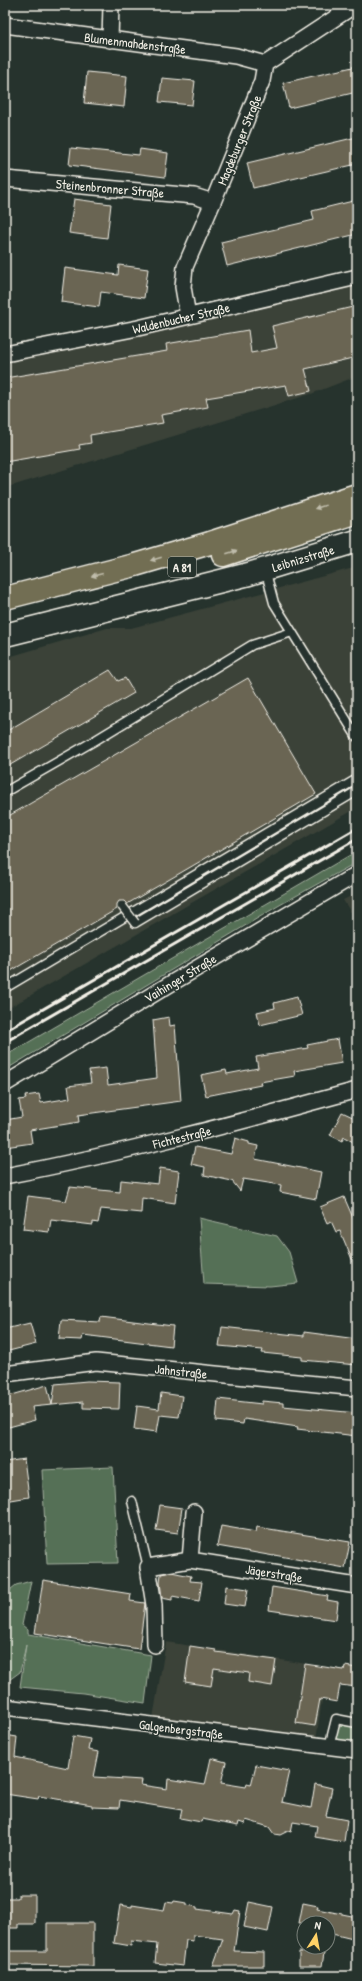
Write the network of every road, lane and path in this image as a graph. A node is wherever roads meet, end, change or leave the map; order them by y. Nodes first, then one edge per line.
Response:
1 (111, 5) edge
2 (355, 5) edge
3 (5, 25) edge
4 (110, 40) junction
5 (265, 64) junction
6 (5, 179) edge
7 (213, 202) junction
8 (357, 277) edge
9 (188, 316) junction
10 (5, 354) edge
11 (357, 495) edge
12 (357, 512) edge
13 (357, 541) edge
14 (257, 571) junction
15 (5, 598) edge
16 (5, 613) edge
17 (292, 632) junction
18 (5, 635) edge
19 (357, 737) edge
20 (357, 779) edge
21 (357, 791) edge
22 (5, 792) edge
23 (357, 874) edge
24 (122, 906) dead end
25 (5, 988) edge
26 (5, 1084) edge
27 (357, 1090) edge
28 (5, 1176) edge
29 (5, 1374) edge
30 (357, 1388) edge
31 (132, 1501) dead end
32 (194, 1512) dead end
33 (190, 1560) junction
34 (148, 1567) junction
35 (357, 1586) edge
36 (156, 1645) dead end
37 (5, 1707) edge
38 (357, 1723) edge
39 (329, 1747) junction
40 (357, 1750) edge

1 - 4 street
2 - 5 street
3 - 4 street, Blumenmahdenstraße
4 - 5 street, Blumenmahdenstraße
5 - 7 street, Magdeburger Straße
6 - 7 street, Steinenbronner Straße
7 - 9 street, Magdeburger Straße
8 - 9 street, Waldenbucher Straße
9 - 10 street, Waldenbucher Straße
11 -> 15 highway, A 81
16 -> 12 highway, A 81
13 - 14 street, Leibnizstraße
14 - 17 lane
14 - 18 street, Leibnizstraße
17 - 19 lane
17 - 22 lane
20 - 25 lane
21 - 24 lane, bridge
23 - 26 street, Vaihinger Straße
27 - 28 street, Fichtestraße
29 - 30 street, Jahnstraße
31 - 34 lane
32 - 33 street
33 - 34 street, Jägerstraße
33 - 35 street, Jägerstraße
34 - 36 street
37 - 39 street, Galgenbergstraße
38 - 39 lane
39 - 40 street, Galgenbergstraße

